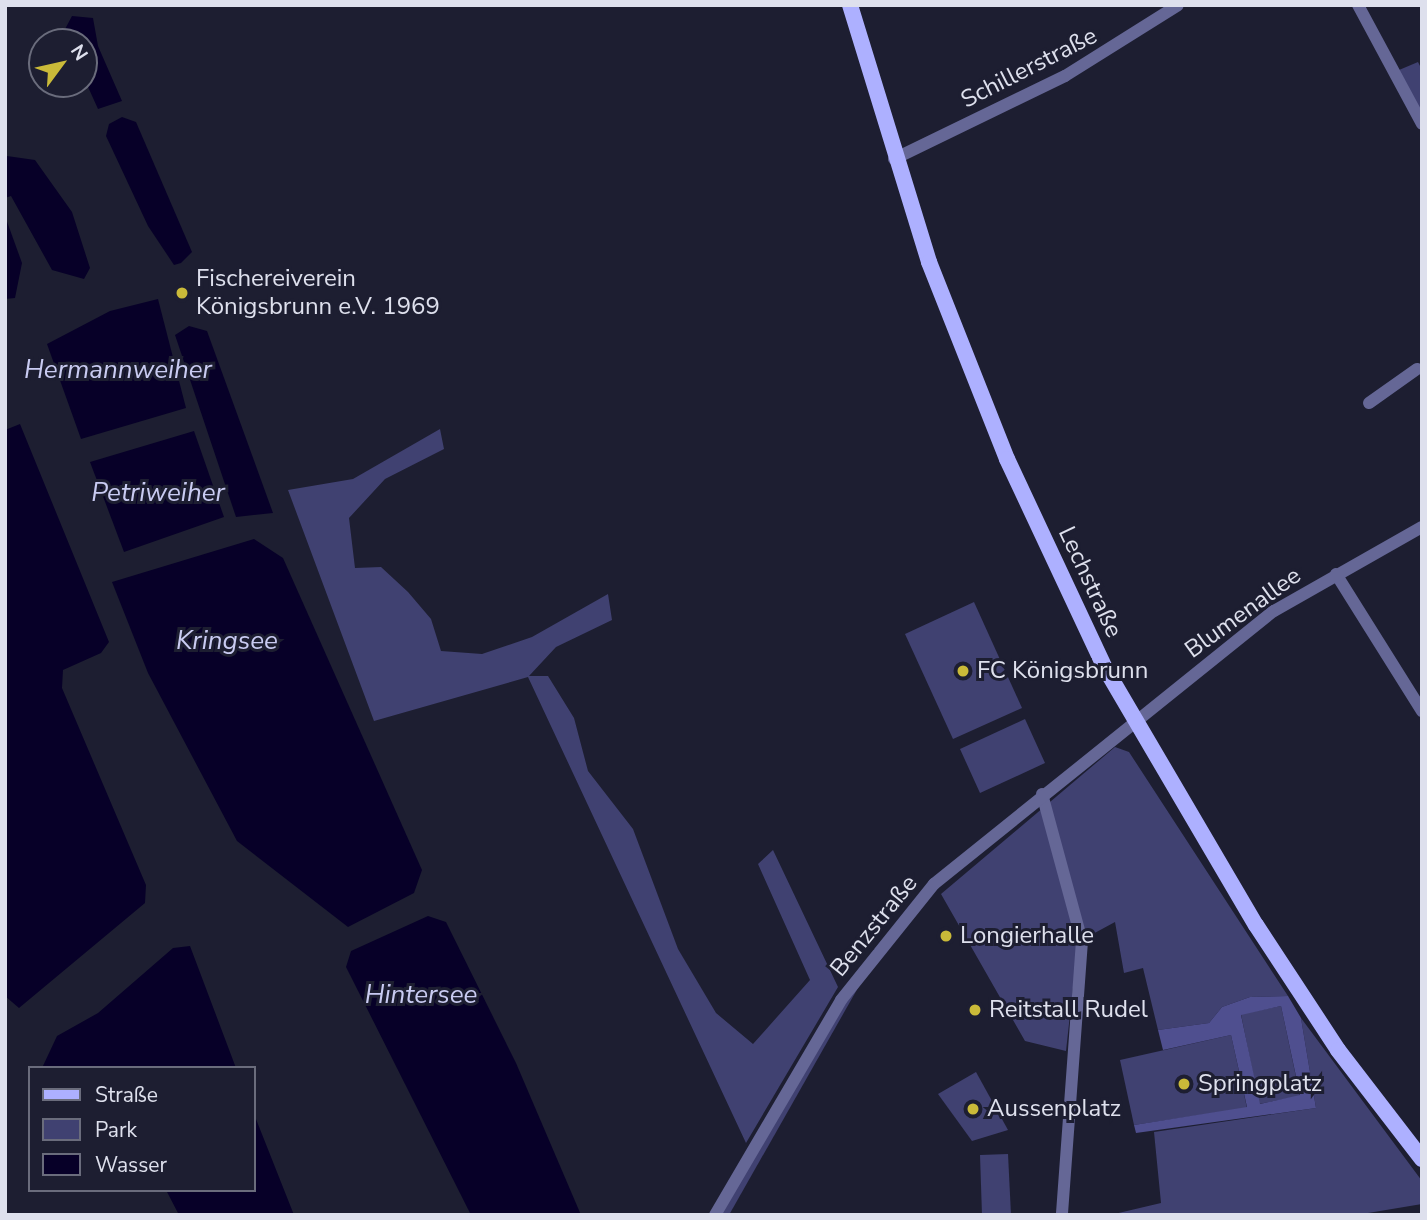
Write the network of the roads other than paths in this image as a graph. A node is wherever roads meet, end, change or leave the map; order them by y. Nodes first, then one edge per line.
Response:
1 (850, 5) edge
2 (1178, 5) edge
3 (1362, 7) edge
4 (1422, 97) edge
5 (1409, 102) junction
6 (1422, 124) edge
7 (894, 159) junction
8 (1420, 366) edge
9 (1369, 403) dead end
10 (1422, 527) edge
11 (1336, 573) junction
12 (1422, 711) edge
13 (1134, 723) junction
14 (1042, 794) junction
15 (1422, 1159) edge
16 (715, 1215) edge
17 (1062, 1215) edge

1 - 7 main road, Lechstraße
2 - 7 street, Schillerstraße
3 - 5 street
4 - 5 street
5 - 6 street
7 - 13 main road, Lechstraße
8 - 9 street
10 - 11 street, Blumenallee
11 - 12 street
11 - 13 street, Blumenallee
13 - 14 street, Benzstraße
13 - 15 main road, Lechstraße
14 - 16 street, Benzstraße
14 - 17 street

